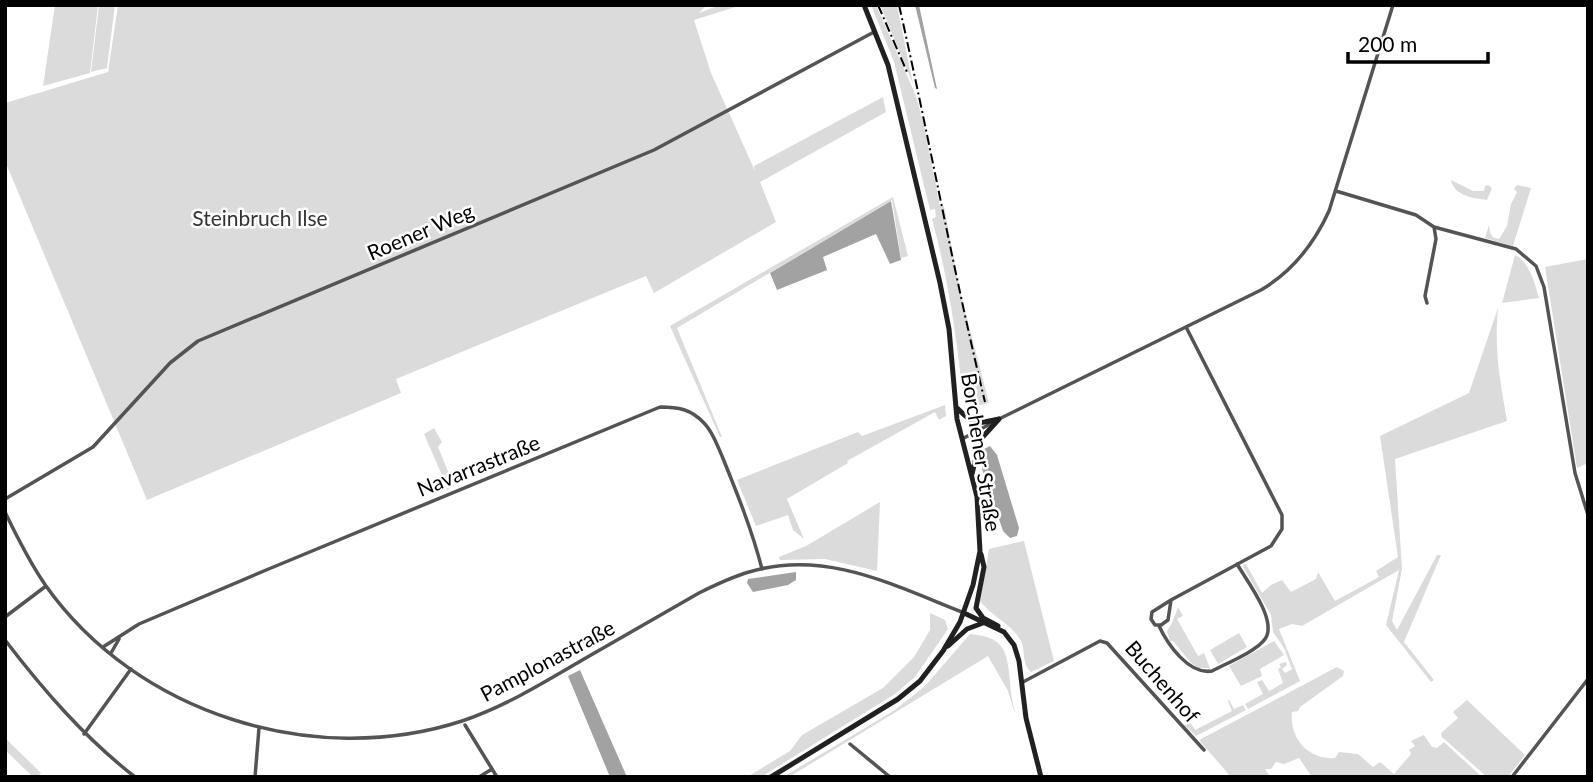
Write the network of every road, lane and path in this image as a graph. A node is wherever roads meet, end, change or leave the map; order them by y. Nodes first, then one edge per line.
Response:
1 (864, 5) edge
2 (1393, 5) edge
3 (876, 31) junction
4 (1336, 191) junction
5 (1434, 227) junction
6 (1427, 303) dead end
7 (1185, 327) junction
8 (956, 407) junction
9 (999, 419) junction
10 (962, 439) junction
11 (971, 477) junction
12 (5, 499) edge
13 (5, 512) edge
14 (1588, 515) edge
15 (980, 551) junction
16 (1237, 564) junction
17 (762, 569) junction
18 (46, 586) junction
19 (1171, 600) junction
20 (964, 613) junction
21 (5, 617) edge
22 (983, 623) junction
23 (1159, 626) junction
24 (1004, 632) junction
25 (120, 637) junction
26 (5, 640) edge
27 (103, 647) junction
28 (943, 651) junction
29 (111, 653) junction
30 (131, 669) junction
31 (1588, 679) edge
32 (1021, 683) junction
33 (465, 725) dead end
34 (259, 728) junction
35 (84, 733) junction
36 (850, 744) dead end
37 (1204, 750) dead end
38 (492, 769) junction
39 (135, 777) edge
40 (255, 777) edge
41 (479, 777) edge
42 (497, 777) edge
43 (771, 777) edge
44 (890, 777) edge
45 (1041, 777) edge
46 (1512, 777) edge

1 - 3 main road, Borchener Straße
2 - 4 street
3 - 8 main road, Borchener Straße
3 - 12 street, Roener Weg
4 - 5 street
4 - 7 street
5 - 6 street
5 - 14 street
7 - 9 street
7 - 16 street
8 - 9 main road
8 - 10 main road, Borchener Straße
9 - 10 street
9 - 11 main road
10 - 11 main road, Borchener Straße
11 - 15 main road, Borchener Straße
13 - 18 street, Pamplonastraße
15 - 20 main road, Borchener Straße
15 - 24 main road
16 - 19 street
16 - 23 street
17 - 20 street, Pamplonastraße
17 - 25 street, Navarrastraße
17 - 34 street, Pamplonastraße
18 - 21 street
18 - 27 street, Pamplonastraße
19 - 23 street
19 - 23 street
20 - 22 main road
20 - 28 main road, Borchener Straße
22 - 24 main road
22 - 28 main road
24 - 32 main road
25 - 27 street, Navarrastraße
25 - 29 street
26 - 35 street
27 - 29 street, Pamplonastraße
28 - 43 main road, Borchener Straße
29 - 30 street, Pamplonastraße
30 - 34 street, Pamplonastraße
30 - 35 street
31 - 46 street
32 - 37 street, Buchenhof
32 - 45 main road
33 - 38 street
34 - 40 street
35 - 39 street
36 - 44 street
38 - 41 street
38 - 42 street

